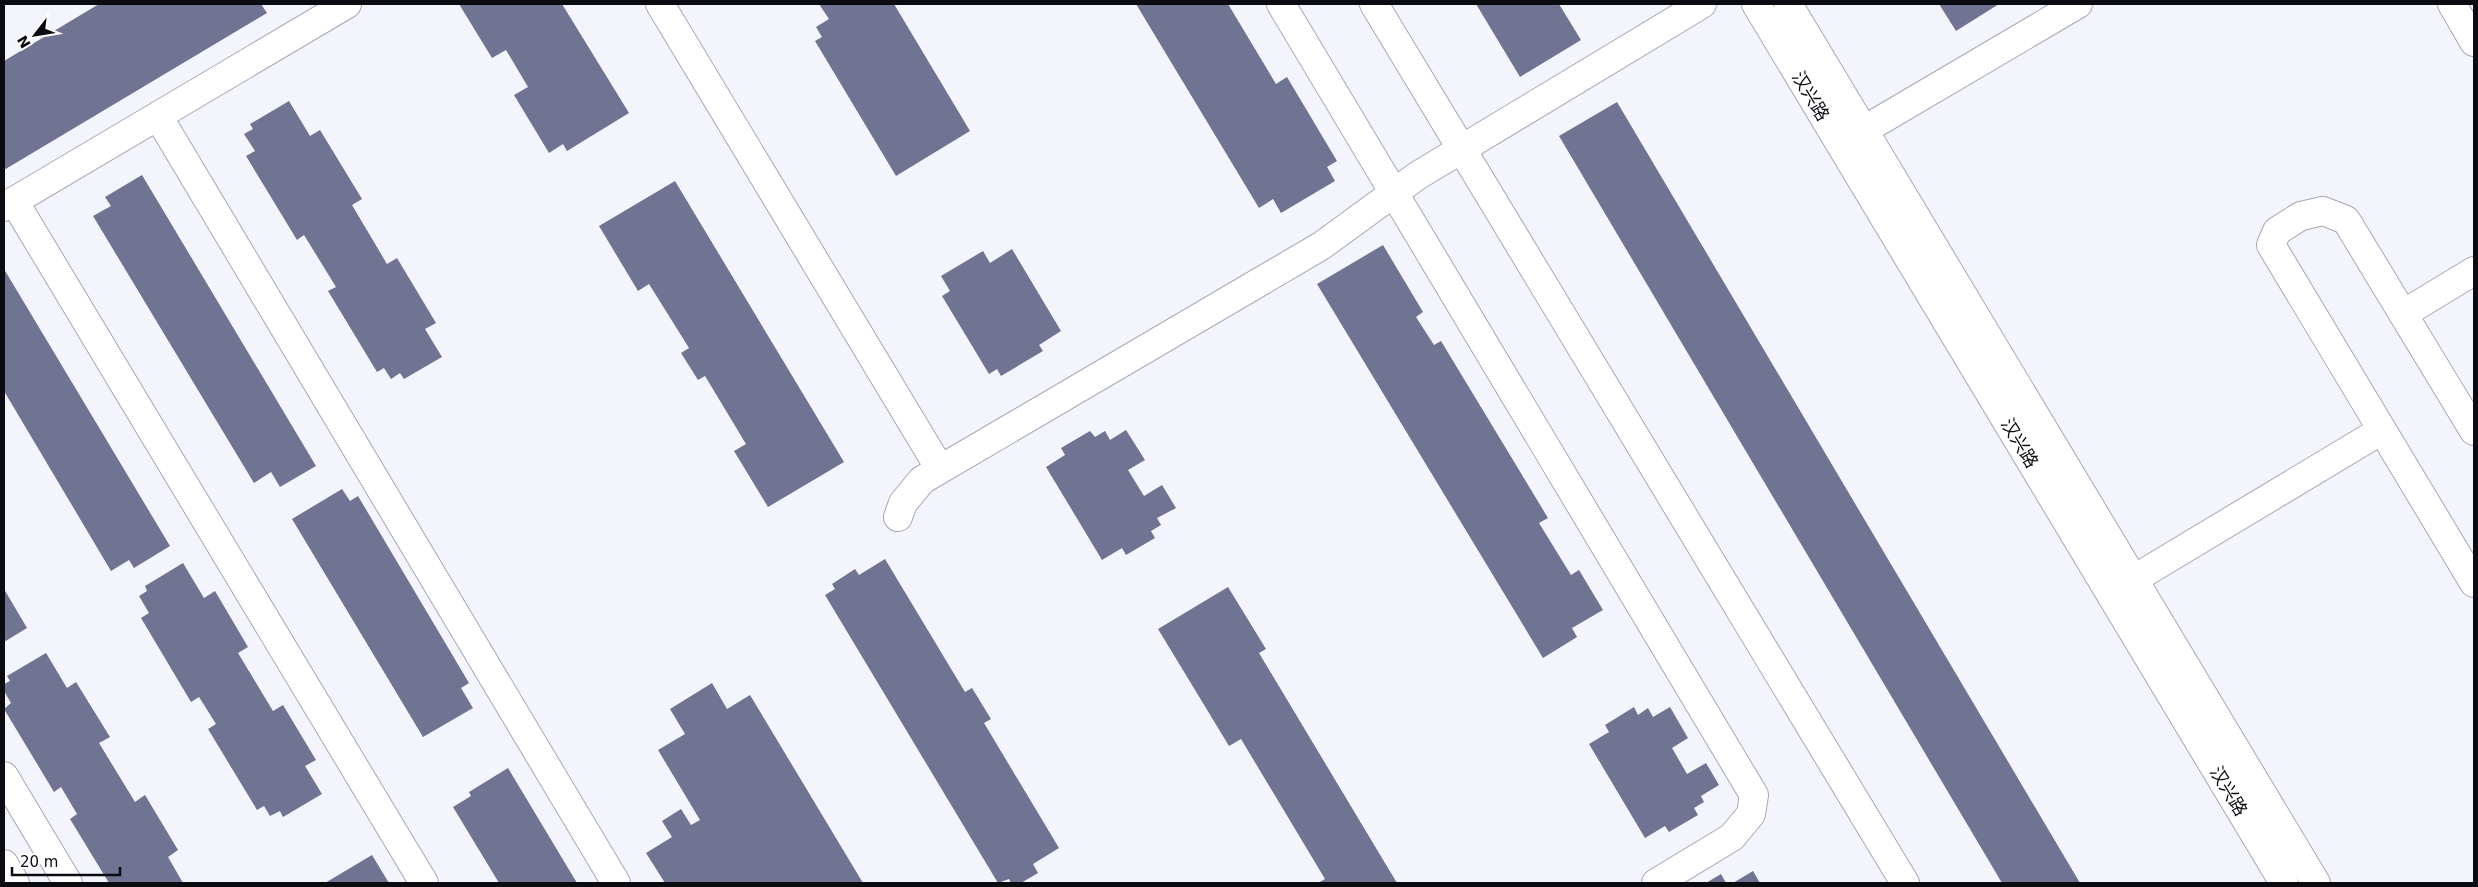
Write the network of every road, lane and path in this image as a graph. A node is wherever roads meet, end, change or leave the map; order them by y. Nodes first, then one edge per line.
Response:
1 (347, 4) edge
2 (660, 4) edge
3 (1281, 4) edge
4 (1374, 4) edge
5 (1702, 4) edge
6 (1756, 4) edge
7 (1788, 4) edge
8 (2078, 4) edge
9 (2452, 4) edge
10 (2474, 42) edge
11 (158, 116) junction
12 (1864, 130) junction
13 (1462, 149) junction
14 (1394, 193) junction
15 (9, 204) edge
16 (2474, 271) edge
17 (2403, 314) junction
18 (2382, 430) junction
19 (2474, 431) edge
20 (940, 469) junction
21 (898, 518) dead end
22 (2134, 579) junction
23 (2474, 583) edge
24 (4, 776) edge
25 (4, 864) edge
26 (15, 883) edge
27 (68, 883) edge
28 (424, 883) edge
29 (616, 883) edge
30 (1656, 883) edge
31 (1905, 883) edge
32 (2284, 883) edge
33 (2316, 883) edge

1 - 11 street
2 - 20 street
3 - 14 street
4 - 13 street
5 - 13 street
6 - 32 street, 汉兴路
7 - 12 street, 汉兴路
8 - 12 street
9 - 10 street
11 - 15 street
11 - 29 street
12 - 22 street, 汉兴路
13 - 14 street
13 - 31 street
14 - 20 street
14 - 30 street
15 - 28 street
16 - 17 street
17 - 18 street
17 - 19 street
18 - 22 street
18 - 23 street
20 - 21 street
22 - 33 street, 汉兴路
24 - 27 street
25 - 26 street

